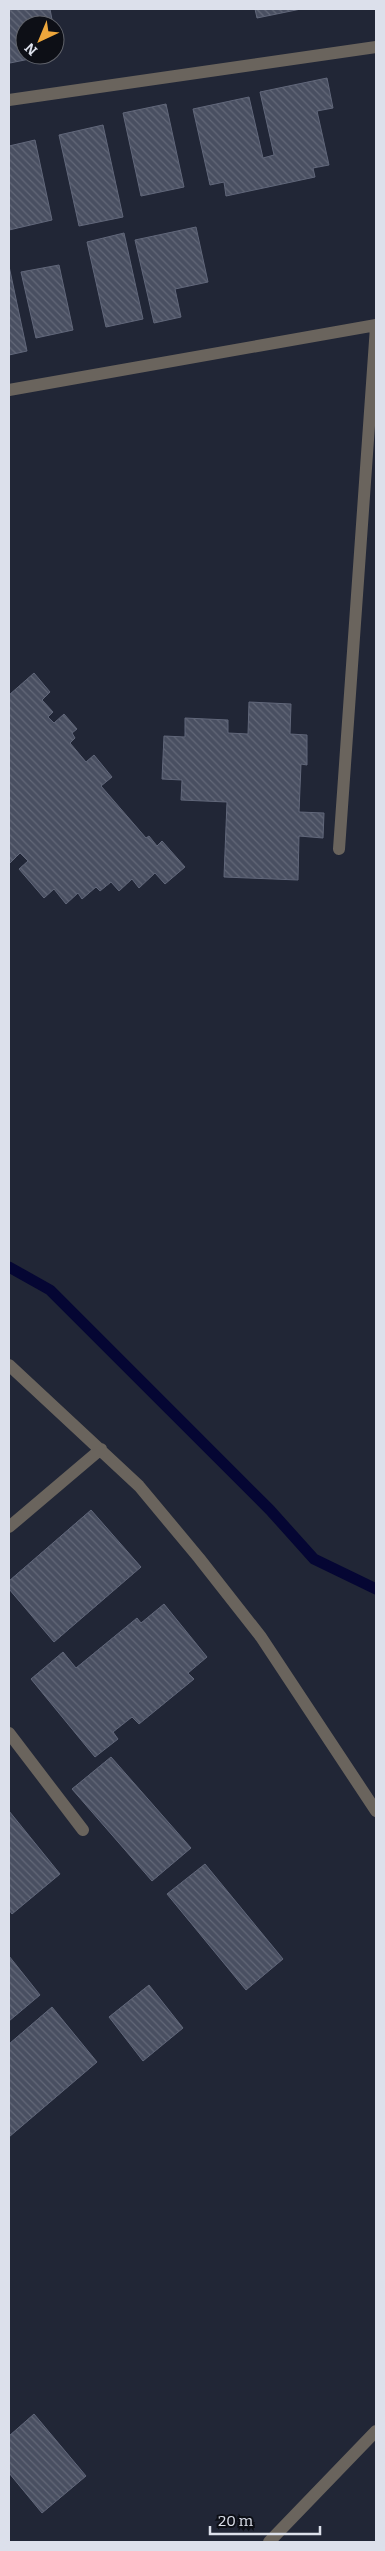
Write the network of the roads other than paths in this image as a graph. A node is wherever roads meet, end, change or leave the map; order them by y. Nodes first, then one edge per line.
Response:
1 (376, 47) edge
2 (9, 100) edge
3 (376, 326) edge
4 (9, 390) edge
5 (339, 850) dead end
6 (9, 1365) edge
7 (101, 1449) junction
8 (9, 1527) edge
9 (9, 1733) edge
10 (376, 1811) edge
11 (83, 1830) dead end
12 (376, 2431) edge
13 (269, 2542) edge

1 - 2 street
3 - 4 street
3 - 5 street
6 - 7 street
7 - 8 street
7 - 10 street
9 - 11 street
12 - 13 street

